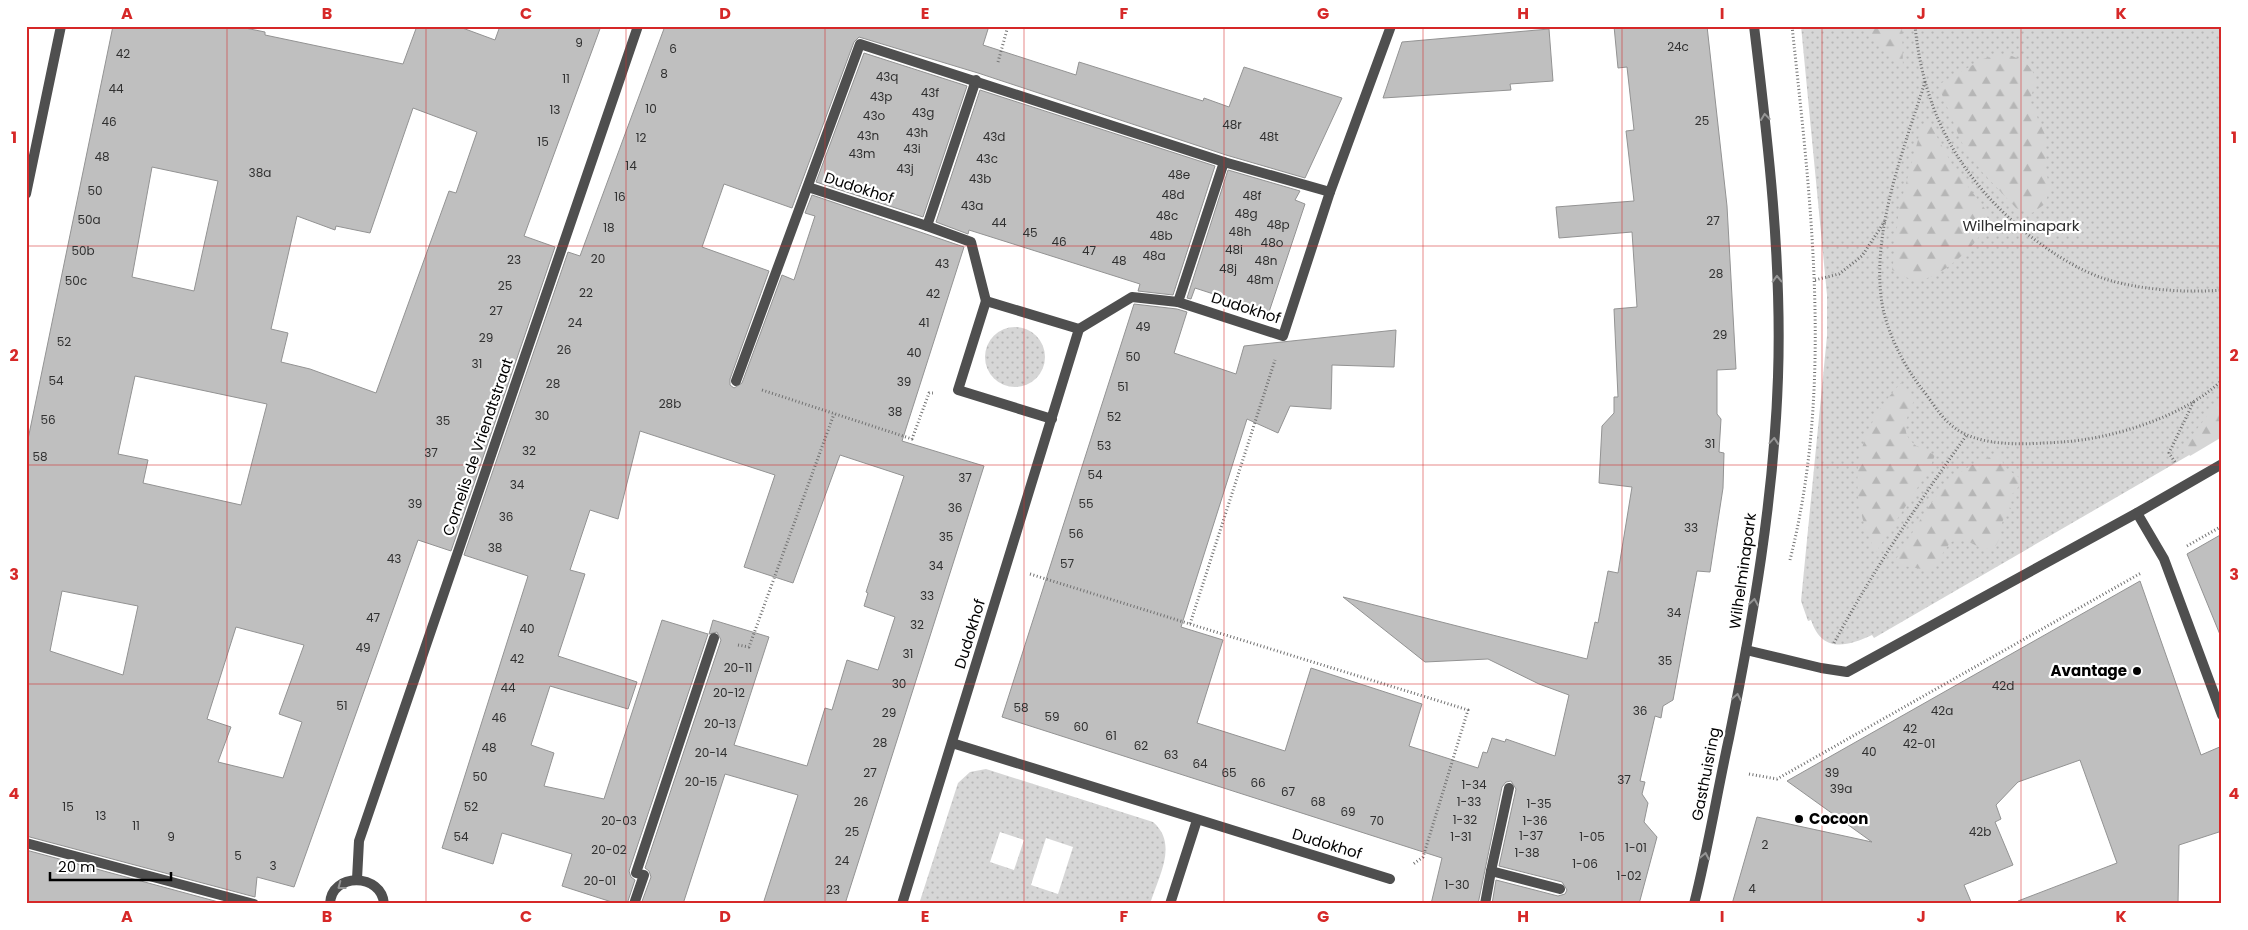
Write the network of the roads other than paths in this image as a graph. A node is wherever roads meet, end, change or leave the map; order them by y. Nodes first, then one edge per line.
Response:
1 (61, 26) edge
2 (638, 26) edge
3 (1391, 26) edge
4 (1754, 26) edge
5 (976, 80) junction
6 (1224, 162) junction
7 (808, 188) junction
8 (1330, 192) junction
9 (26, 194) edge
10 (927, 226) junction
11 (986, 301) junction
12 (1178, 302) junction
13 (1080, 329) junction
14 (736, 381) road end
15 (1052, 419) junction
16 (2222, 464) edge
17 (2137, 513) junction
18 (714, 638) road end
19 (1746, 650) junction
20 (2222, 715) edge
21 (952, 743) junction
22 (1509, 788) dead end
23 (1197, 820) junction
24 (26, 843) edge
25 (1491, 871) junction
26 (357, 879) junction
27 (1390, 879) road end
28 (1560, 889) dead end
29 (254, 904) edge
30 (330, 904) edge
31 (384, 904) edge
32 (634, 904) edge
33 (902, 904) edge
34 (1170, 904) edge
35 (1484, 904) edge
36 (1694, 904) edge

1 - 9 street
2 - 26 street, Cornelis de Vriendtstraat
3 - 8 street
19 -> 4 street, Wilhelminapark
5 - 6 street, Dudokhof
5 - 7 street, Dudokhof
5 - 10 street
6 - 8 street, Dudokhof
6 - 12 street
7 - 10 street, Dudokhof
7 - 14 street, Dudokhof
8 - 12 street, Dudokhof
10 - 11 street, Dudokhof
11 - 13 street
11 - 15 street
12 - 13 street
13 - 15 street, Dudokhof
15 - 21 street, Dudokhof
16 - 17 street, Wilhelminapark
17 - 19 street, Wilhelminapark
17 - 20 street
18 - 32 street
36 -> 19 street, Gasthuisring
21 - 23 street, Dudokhof
21 - 33 street, Dudokhof
22 - 25 street
23 - 27 street, Dudokhof
23 - 34 street
24 - 29 street
25 - 28 street
25 - 35 street
26 -> 30 street
26 - 31 street

